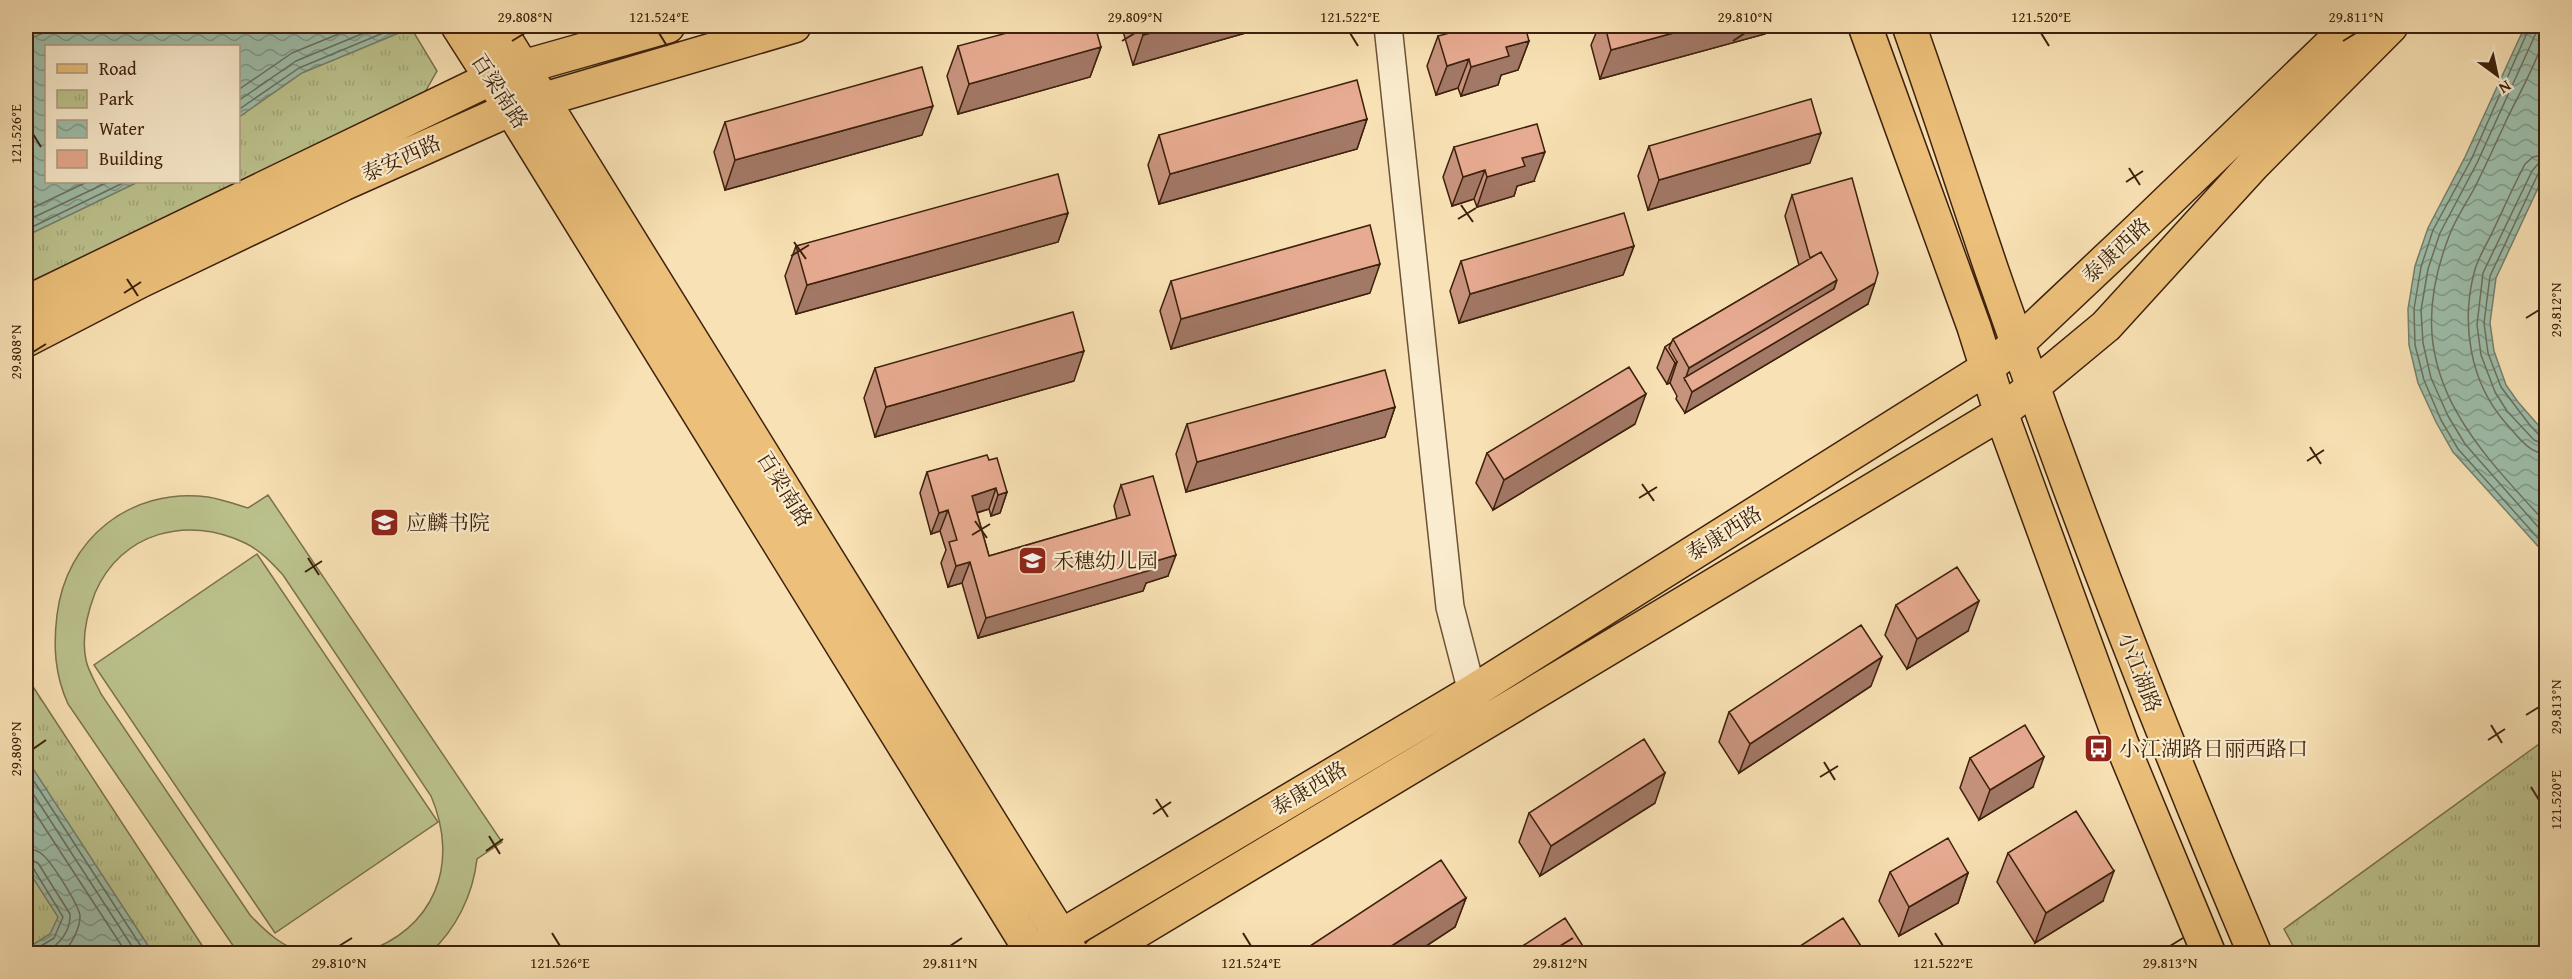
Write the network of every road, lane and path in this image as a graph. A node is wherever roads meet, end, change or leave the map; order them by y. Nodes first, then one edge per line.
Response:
1 (458, 26) edge
2 (497, 26) edge
3 (668, 26) edge
4 (794, 26) edge
5 (1388, 26) edge
6 (1865, 26) edge
7 (1910, 26) edge
8 (2350, 26) edge
9 (2391, 26) edge
10 (523, 67) junction
11 (492, 78) junction
12 (543, 98) junction
13 (512, 109) junction
14 (26, 303) edge
15 (26, 339) edge
16 (2018, 343) junction
17 (1987, 368) junction
18 (2034, 386) junction
19 (2001, 413) junction
20 (1472, 692) junction
21 (1067, 944) edge
22 (1032, 953) edge
23 (1099, 954) edge
24 (2209, 954) edge
25 (2255, 954) edge

1 - 11 main road, 百梁南路
2 - 10 main road, 百梁南路
3 - 10 main road, 泰安西路
4 - 12 main road, 泰安西路
5 - 20 street
6 - 17 main road, 小江湖路
7 - 16 main road, 小江湖路
8 - 16 main road, 泰康西路
9 - 18 main road, 泰康西路
10 - 11 main road, 泰安西路
10 - 12 main road, 百梁南路
11 - 13 main road, 百梁南路
11 - 14 main road, 泰安西路
12 - 13 main road, 泰安西路
12 - 21 main road, 百梁南路
13 - 15 main road, 泰安西路
13 - 22 main road, 百梁南路
16 - 17 main road, 泰康西路
16 - 18 main road, 小江湖路
17 - 19 main road, 小江湖路
17 - 20 main road, 泰康西路
18 - 19 main road, 泰康西路
18 - 25 main road, 小江湖路
19 - 23 main road, 泰康西路
19 - 24 main road, 小江湖路
20 - 21 main road, 泰康西路
21 - 22 main road, 泰康西路

